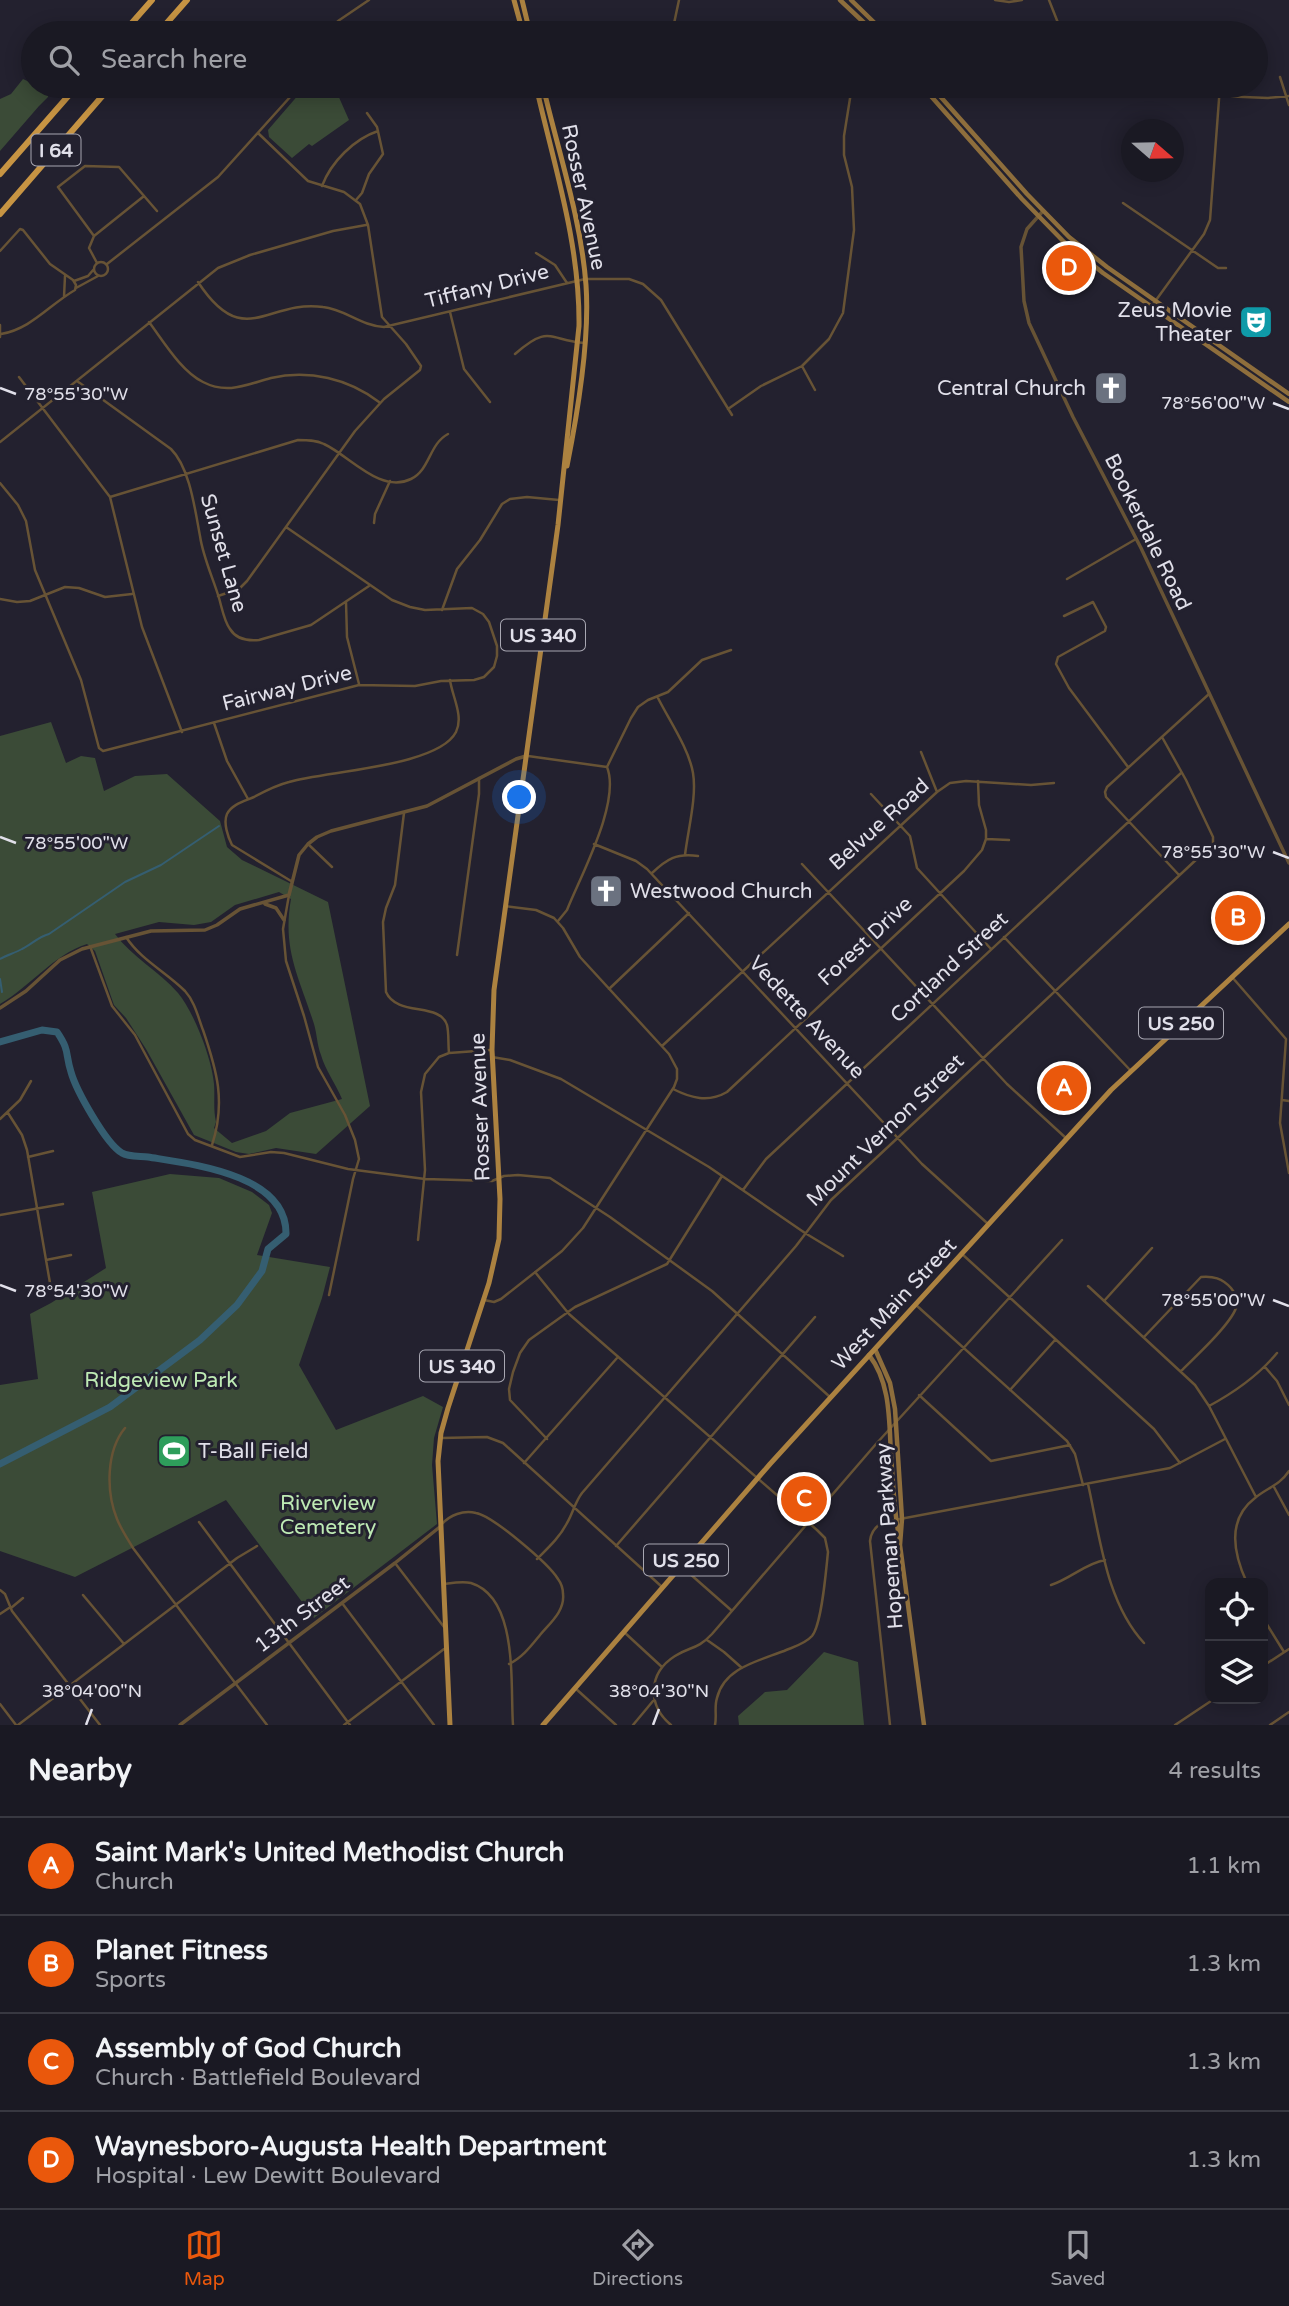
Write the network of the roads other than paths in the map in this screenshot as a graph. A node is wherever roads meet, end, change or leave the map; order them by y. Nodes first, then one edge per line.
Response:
1 (152, 0) edge
2 (187, 0) edge
3 (369, 0) edge
4 (514, 0) edge
5 (522, 0) edge
6 (678, 0) edge
7 (840, 0) edge
8 (850, 0) edge
9 (995, 0) edge
10 (1022, 0) edge
11 (1049, 0) edge
12 (134, 21) edge
13 (169, 21) edge
14 (338, 21) edge
15 (520, 21) edge
16 (527, 21) edge
17 (675, 21) edge
18 (862, 21) edge
19 (872, 21) edge
20 (1057, 21) edge
21 (1280, 77) dead end
22 (1288, 96) edge
23 (66, 98) edge
24 (101, 98) edge
25 (289, 98) edge
26 (542, 98) edge
27 (850, 98) edge
28 (933, 98) edge
29 (942, 98) edge
30 (1220, 98) edge
31 (1268, 98) edge
32 (1289, 105) edge
33 (367, 113) dead end
34 (378, 131) junction
35 (258, 133) junction
36 (0, 174) edge
37 (322, 186) junction
38 (144, 196) junction
39 (356, 200) junction
40 (1124, 203) dead end
41 (157, 211) dead end
42 (1043, 211) junction
43 (0, 214) edge
44 (1038, 216) junction
45 (368, 225) junction
46 (94, 236) junction
47 (0, 251) edge
48 (1192, 251) junction
49 (536, 253) dead end
50 (97, 263) junction
51 (107, 264) junction
52 (1226, 268) dead end
53 (93, 270) junction
54 (65, 275) junction
55 (98, 276) junction
56 (73, 280) junction
57 (582, 280) junction
58 (65, 282) junction
59 (198, 282) junction
60 (567, 283) junction
61 (76, 288) junction
62 (65, 290) junction
63 (72, 292) junction
64 (64, 297) junction
65 (1156, 300) junction
66 (1151, 307) junction
67 (450, 312) junction
68 (149, 322) junction
69 (0, 325) edge
70 (390, 326) junction
71 (0, 336) edge
72 (581, 343) junction
73 (515, 354) dead end
74 (802, 366) junction
75 (19, 377) dead end
76 (77, 381) junction
77 (815, 390) dead end
78 (1289, 394) edge
79 (490, 402) dead end
80 (1289, 402) edge
81 (380, 403) junction
82 (43, 408) junction
83 (728, 409) junction
84 (732, 415) dead end
85 (448, 434) dead end
86 (0, 442) edge
87 (339, 453) junction
88 (185, 474) junction
89 (390, 481) junction
90 (0, 482) edge
91 (110, 497) junction
92 (561, 500) junction
93 (374, 523) dead end
94 (286, 527) junction
95 (1136, 539) junction
96 (1067, 579) dead end
97 (369, 586) junction
98 (134, 594) junction
99 (44, 595) junction
100 (218, 596) junction
101 (0, 599) edge
102 (346, 602) junction
103 (442, 610) junction
104 (1064, 616) dead end
105 (731, 650) dead end
106 (450, 680) junction
107 (359, 685) junction
108 (1209, 694) junction
109 (658, 697) junction
110 (214, 723) junction
111 (182, 732) junction
112 (1162, 737) junction
113 (921, 751) dead end
114 (526, 757) junction
115 (607, 767) junction
116 (1129, 768) junction
117 (1181, 772) junction
118 (479, 778) junction
119 (978, 781) junction
120 (1054, 783) dead end
121 (937, 792) junction
122 (871, 794) dead end
123 (248, 799) junction
124 (404, 813) junction
125 (1129, 821) junction
126 (900, 825) junction
127 (986, 839) junction
128 (1009, 840) dead end
129 (308, 844) junction
130 (594, 844) junction
131 (685, 855) junction
132 (698, 856) dead end
133 (1289, 863) edge
134 (803, 864) dead end
135 (332, 867) dead end
136 (652, 873) junction
137 (1179, 875) junction
138 (291, 881) junction
139 (828, 892) junction
140 (940, 894) junction
141 (289, 895) junction
142 (263, 903) junction
143 (505, 906) junction
144 (689, 913) junction
145 (284, 920) junction
146 (558, 922) junction
147 (1289, 924) edge
148 (126, 937) junction
149 (1004, 937) junction
150 (90, 946) junction
151 (881, 948) junction
152 (991, 949) junction
153 (457, 955) dead end
154 (743, 971) junction
155 (1232, 976) junction
156 (609, 989) junction
157 (1054, 991) junction
158 (933, 1004) junction
159 (0, 1008) edge
160 (796, 1028) junction
161 (1288, 1042) edge
162 (662, 1046) junction
163 (449, 1053) junction
164 (492, 1054) junction
165 (982, 1058) junction
166 (1131, 1071) junction
167 (31, 1081) dead end
168 (847, 1083) junction
169 (673, 1089) junction
170 (1282, 1100) junction
171 (1289, 1101) edge
172 (8, 1113) junction
173 (0, 1119) edge
174 (646, 1129) junction
175 (897, 1137) junction
176 (1067, 1139) junction
177 (212, 1146) junction
178 (52, 1152) dead end
179 (28, 1157) junction
180 (357, 1171) junction
181 (1289, 1173) edge
182 (722, 1176) junction
183 (498, 1178) junction
184 (425, 1179) junction
185 (743, 1190) junction
186 (62, 1204) dead end
187 (37, 1208) junction
188 (597, 1208) junction
189 (0, 1215) edge
190 (989, 1225) junction
191 (806, 1233) junction
192 (418, 1240) dead end
193 (1062, 1240) dead end
194 (1152, 1248) dead end
195 (962, 1254) junction
196 (71, 1255) dead end
197 (843, 1256) dead end
198 (46, 1260) junction
199 (669, 1261) junction
200 (535, 1272) junction
201 (50, 1283) dead end
202 (1088, 1286) dead end
203 (329, 1295) dead end
204 (1008, 1297) junction
205 (484, 1300) junction
206 (1104, 1301) junction
207 (916, 1305) junction
208 (566, 1312) junction
209 (737, 1314) junction
210 (816, 1317) dead end
211 (1144, 1337) junction
212 (1055, 1340) junction
213 (963, 1347) junction
214 (875, 1349) junction
215 (1276, 1353) dead end
216 (782, 1355) junction
217 (869, 1355) junction
218 (618, 1358) junction
219 (1265, 1367) junction
220 (1181, 1371) junction
221 (1010, 1390) junction
222 (919, 1395) junction
223 (831, 1397) junction
224 (664, 1398) junction
225 (1289, 1405) edge
226 (1209, 1406) junction
227 (896, 1422) junction
228 (125, 1428) dead end
229 (890, 1428) junction
230 (440, 1438) junction
231 (711, 1438) junction
232 (547, 1439) junction
233 (1225, 1439) junction
234 (1070, 1445) junction
235 (524, 1463) junction
236 (1180, 1463) junction
237 (1289, 1471) edge
238 (757, 1479) junction
239 (1088, 1483) junction
240 (1083, 1485) junction
241 (1274, 1487) junction
242 (1256, 1497) junction
243 (574, 1508) junction
244 (1289, 1515) edge
245 (899, 1520) junction
246 (199, 1522) dead end
247 (808, 1523) junction
248 (440, 1526) junction
249 (257, 1546) dead end
250 (616, 1546) junction
251 (537, 1559) junction
252 (1105, 1560) junction
253 (395, 1563) junction
254 (229, 1564) junction
255 (681, 1566) junction
256 (1245, 1578) edge
257 (444, 1584) junction
258 (1051, 1585) dead end
259 (662, 1587) junction
260 (0, 1590) edge
261 (83, 1595) dead end
262 (23, 1598) dead end
263 (342, 1603) junction
264 (175, 1605) junction
265 (10, 1607) junction
266 (731, 1611) junction
267 (0, 1614) edge
268 (1268, 1626) edge
269 (445, 1628) junction
270 (624, 1632) junction
271 (706, 1640) junction
272 (1144, 1643) dead end
273 (124, 1644) junction
274 (288, 1644) junction
275 (446, 1647) junction
276 (1289, 1649) edge
277 (1284, 1652) junction
278 (1268, 1663) edge
279 (509, 1664) junction
280 (662, 1667) junction
281 (742, 1668) junction
282 (401, 1681) junction
283 (235, 1684) junction
284 (70, 1685) junction
285 (575, 1688) junction
286 (653, 1701) junction
287 (0, 1704) edge
288 (1206, 1704) edge
289 (1289, 1712) edge
290 (349, 1723) edge
291 (183, 1724) edge
292 (17, 1725) edge
293 (100, 1725) edge
294 (267, 1725) edge
295 (344, 1725) edge
296 (434, 1725) edge
297 (450, 1725) edge
298 (513, 1725) edge
299 (543, 1725) edge
300 (616, 1725) edge
301 (633, 1725) edge
302 (671, 1725) edge
303 (715, 1725) edge
304 (890, 1725) edge
305 (924, 1725) edge
306 (1175, 1725) edge
307 (1270, 1725) edge

1 - 12 highway
2 - 13 highway
3 - 14 street
4 - 15 main road
5 - 16 main road
6 - 17 street
7 - 18 main road
8 - 19 main road
9 - 10 street
11 - 20 street
21 - 22 street
22 - 31 street
22 - 32 street
23 - 36 highway, I 64
24 - 43 highway, I 64
25 - 35 street
26 - 57 main road, Rosser Avenue / US 340
27 - 74 street
28 - 44 main road
29 - 42 main road
30 - 48 street
33 - 34 street
34 - 37 street
34 - 39 street
35 - 37 street
35 - 51 street
37 - 39 street
38 - 41 street
38 - 46 street
38 - 46 street
39 - 45 street
40 - 48 street
42 - 44 street, Bookerdale Road
42 - 65 main road
44 - 66 main road
44 - 95 street, Bookerdale Road
45 - 59 street
45 - 70 street
46 - 50 street
47 - 54 street
48 - 52 street
48 - 65 street
49 - 60 street
50 - 51 street
50 - 53 street
51 - 55 street
53 - 55 street
53 - 56 street
54 - 56 street
54 - 58 street
55 - 61 street
56 - 58 street
56 - 61 street
57 - 60 street, Tiffany Drive
57 - 72 main road, Rosser Avenue / US 340
57 - 83 street, Tiffany Drive
58 - 62 street
59 - 68 street
59 - 70 street, Tiffany Drive
60 - 67 street, Tiffany Drive
61 - 63 street
62 - 63 street
62 - 64 street
63 - 64 street
64 - 71 street
65 - 66 street
65 - 78 main road
66 - 80 main road
67 - 70 street, Tiffany Drive
67 - 79 street
68 - 76 street
68 - 81 street
69 - 71 street
70 - 81 street
72 - 73 street
72 - 92 main road, Rosser Avenue / US 340
74 - 77 street
74 - 83 street
75 - 82 street
76 - 82 street
76 - 88 street, Sunset Lane
81 - 87 street
82 - 86 street
82 - 91 street
83 - 84 street, Tiffany Drive
85 - 89 street
87 - 88 street
87 - 89 street
87 - 94 street
88 - 91 street
88 - 100 street, Sunset Lane
89 - 93 street
90 - 99 street
91 - 98 street
92 - 103 street
92 - 114 main road, Rosser Avenue / US 340
94 - 97 street, Fairway Drive
94 - 100 street
95 - 96 street
95 - 108 street, Bookerdale Road
97 - 102 street, Sunset Lane
97 - 103 street, Fairway Drive
98 - 99 street
98 - 111 street
99 - 101 street
99 - 111 street, Fairway Drive
100 - 102 street, Sunset Lane
102 - 107 street
103 - 106 street, Fairway Drive
104 - 116 street
105 - 109 street
106 - 107 street, Fairway Drive
106 - 123 street
107 - 110 street, Fairway Drive
108 - 112 street
108 - 133 street, Bookerdale Road
109 - 115 street
109 - 131 street
110 - 111 street, Fairway Drive
110 - 123 street
112 - 116 street
112 - 117 street, Mount Vernon Street
113 - 121 street
114 - 115 street
114 - 118 street
114 - 143 main road, Rosser Avenue / US 340
115 - 130 street
116 - 125 street
117 - 125 street, Cortland Street
117 - 137 street, Mount Vernon Street
118 - 124 street
118 - 153 street
119 - 120 street, Belvue Road
119 - 121 street, Belvue Road
119 - 127 street
121 - 126 street, Belvue Road
122 - 126 street
123 - 138 street
124 - 129 street
124 - 163 street
125 - 137 street
125 - 149 street, Cortland Street
126 - 139 street, Belvue Road
126 - 140 street
127 - 128 street
127 - 140 street, Forest Drive
129 - 135 street
129 - 138 street
130 - 136 street, Vedette Avenue
130 - 146 street
131 - 132 street
131 - 136 street
134 - 139 street
136 - 144 street, Vedette Avenue
137 - 157 street, Mount Vernon Street
138 - 141 street
139 - 151 street
139 - 154 street, Belvue Road
140 - 151 street, Forest Drive
140 - 152 street
141 - 142 street
141 - 145 street
142 - 145 street
142 - 148 street
143 - 146 street
143 - 164 main road, Rosser Avenue / US 340
144 - 154 street, Vedette Avenue
144 - 156 street
145 - 180 street
146 - 156 street
147 - 155 main road, West Main Street / US 250
148 - 150 street
148 - 177 street
149 - 152 street, Cortland Street
149 - 157 street
150 - 159 street
150 - 177 street
151 - 158 street
151 - 160 street, Forest Drive
152 - 158 street, Cortland Street
154 - 160 street, Vedette Avenue
154 - 162 street, Belvue Road
155 - 161 street
155 - 166 main road, West Main Street / US 250
156 - 162 street
157 - 165 street, Mount Vernon Street
157 - 166 street
158 - 165 street
158 - 168 street, Cortland Street
160 - 168 street, Vedette Avenue
160 - 169 street, Forest Drive
161 - 170 street
162 - 169 street
163 - 164 street
163 - 184 street
164 - 174 street
164 - 183 main road, Rosser Avenue / US 340
165 - 175 street, Mount Vernon Street
165 - 176 street
166 - 176 main road, West Main Street / US 250
167 - 172 street
168 - 175 street, Vedette Avenue
168 - 185 street, Cortland Street
169 - 174 street
170 - 171 street
170 - 181 street
172 - 173 street
172 - 179 street
174 - 182 street
174 - 188 street
175 - 190 street, Vedette Avenue
175 - 191 street, Mount Vernon Street
176 - 190 main road, West Main Street / US 250
177 - 180 street
178 - 179 street
179 - 187 street
180 - 184 street
180 - 203 street
182 - 185 street
182 - 199 street
183 - 184 street
183 - 188 street
183 - 205 main road, Rosser Avenue / US 340
184 - 192 street
185 - 191 street
186 - 187 street
187 - 189 street
187 - 198 street
188 - 199 street
188 - 200 street
190 - 195 main road, West Main Street / US 250
191 - 197 street
191 - 209 street, Mount Vernon Street
193 - 204 street
194 - 206 street
195 - 204 street
195 - 207 main road, West Main Street / US 250
196 - 198 street
198 - 201 street
199 - 208 street
199 - 209 street
200 - 205 street
200 - 208 street
202 - 206 street
204 - 212 street
204 - 213 street
205 - 230 main road, Rosser Avenue / US 340
206 - 211 street
207 - 213 street
207 - 214 main road, West Main Street / US 250
208 - 218 street
208 - 232 street
209 - 216 street
209 - 224 street, Mount Vernon Street
210 - 216 street
211 - 220 street
211 - 220 street
212 - 221 street
212 - 236 street
213 - 221 street
213 - 222 street
214 - 217 main road, West Main Street / US 250
214 - 227 main road, Hopeman Parkway
215 - 219 street
216 - 223 street
216 - 231 street
217 - 223 main road, West Main Street / US 250
217 - 229 main road
218 - 224 street
218 - 232 street
219 - 225 street
219 - 226 street
220 - 226 street
221 - 234 street
222 - 227 street
222 - 234 street
223 - 238 main road, West Main Street / US 250
224 - 231 street
224 - 243 street, Mount Vernon Street
226 - 233 street
227 - 229 street
227 - 245 main road, Hopeman Parkway
228 - 264 street
229 - 245 main road
229 - 247 street
230 - 235 street
230 - 248 main road, Rosser Avenue / US 340
231 - 238 street
231 - 250 street
232 - 235 street
233 - 236 street
233 - 242 street
234 - 240 street
235 - 243 street
236 - 239 street
237 - 241 street
238 - 247 street
238 - 255 main road, West Main Street / US 250
239 - 240 street
239 - 252 street
240 - 245 street
241 - 242 street
241 - 244 street
242 - 256 street
243 - 250 street
243 - 251 street, Mount Vernon Street
245 - 304 street
245 - 305 main road, Hopeman Parkway
246 - 254 street
247 - 266 street
247 - 281 street
248 - 251 street
248 - 253 street, 13th Street
248 - 257 main road, Rosser Avenue / US 340
249 - 254 street
250 - 259 street
251 - 279 street
252 - 258 street
252 - 272 street
253 - 263 street, 13th Street
253 - 269 street
254 - 264 street
254 - 274 street
255 - 259 main road, West Main Street / US 250
255 - 266 street
257 - 269 main road, Rosser Avenue / US 340
257 - 279 street
259 - 270 main road, West Main Street / US 250
260 - 265 street
261 - 273 street
262 - 265 street
263 - 274 street, 13th Street
263 - 282 street
264 - 273 street
264 - 283 street
265 - 267 street
265 - 284 street
266 - 271 street
268 - 277 street
269 - 275 main road, Rosser Avenue / US 340
270 - 280 street
270 - 285 main road, West Main Street / US 250
271 - 280 street
271 - 281 street
273 - 284 street
274 - 283 street, 13th Street
274 - 290 street
275 - 282 street
275 - 297 main road, Rosser Avenue / US 340
276 - 277 street
277 - 278 street
279 - 298 street
280 - 286 street
281 - 303 street
282 - 290 street
282 - 296 street
283 - 291 street, 13th Street
283 - 294 street
284 - 292 street
284 - 293 street
285 - 299 main road, West Main Street / US 250
285 - 300 street
286 - 301 street
286 - 302 street
287 - 292 street
288 - 306 street
289 - 307 street
290 - 295 street

